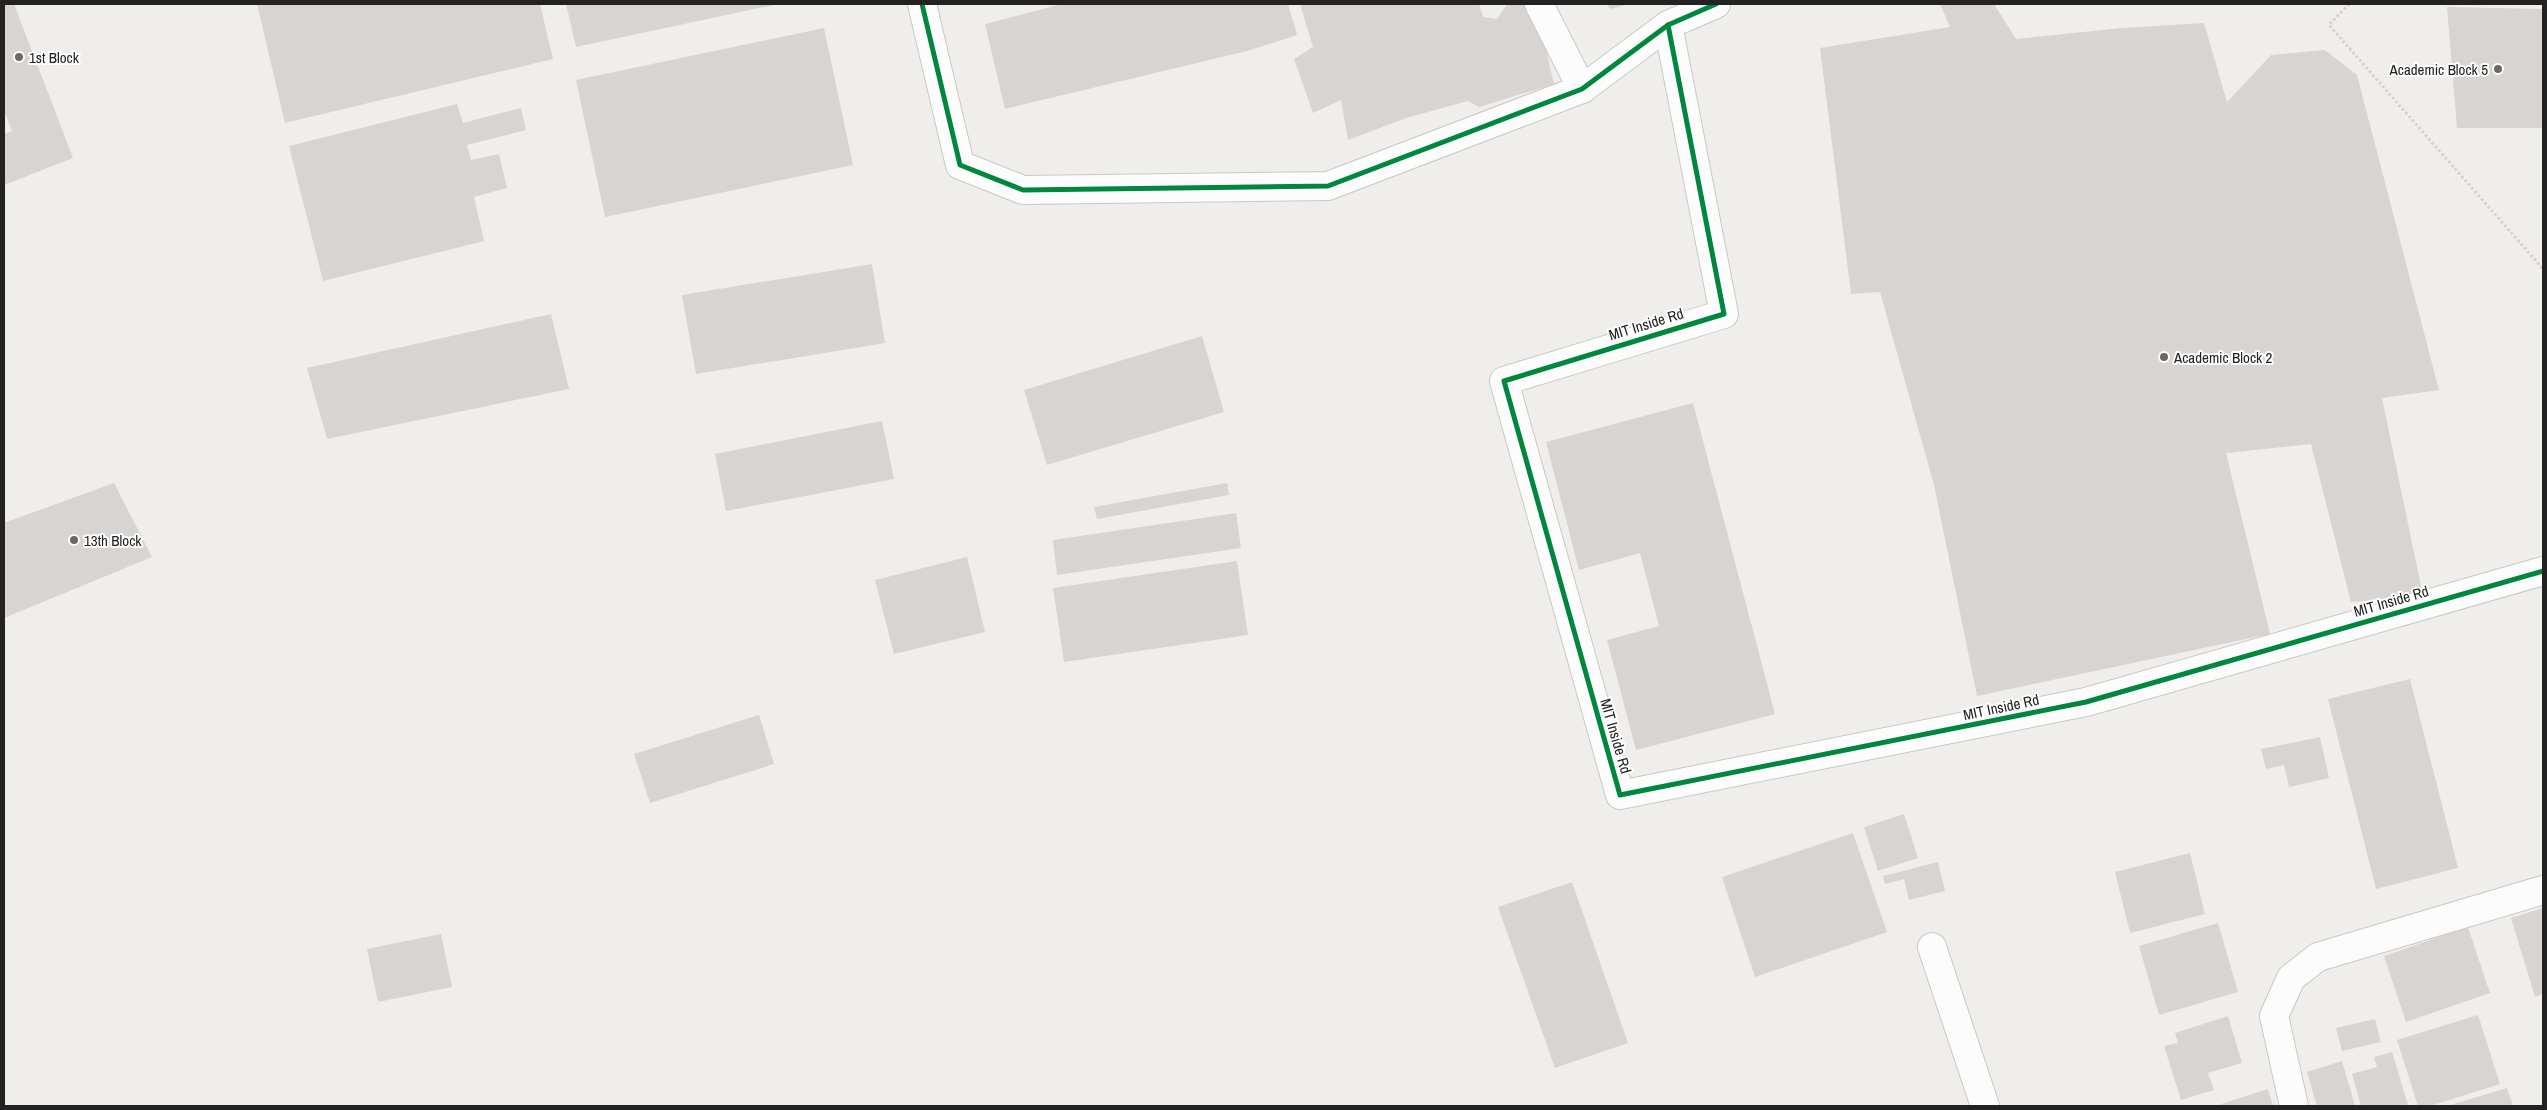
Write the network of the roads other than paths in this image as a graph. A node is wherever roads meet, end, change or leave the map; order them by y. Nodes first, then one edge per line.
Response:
1 (922, 4) edge
2 (1538, 4) edge
3 (1716, 4) edge
4 (1668, 25) junction
5 (1582, 89) junction
6 (2543, 571) edge
7 (2543, 890) edge
8 (1932, 947) dead end
9 (1985, 1106) edge
10 (2294, 1106) edge

1 - 5 street
2 - 5 street
3 - 4 street
4 - 5 street
4 - 6 street, MIT Inside Rd
7 - 10 street
8 - 9 street

